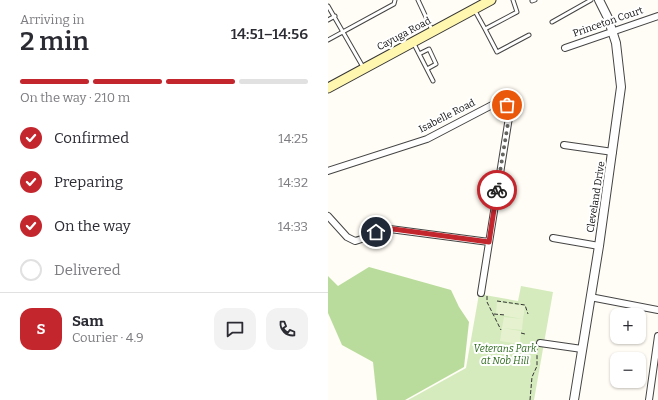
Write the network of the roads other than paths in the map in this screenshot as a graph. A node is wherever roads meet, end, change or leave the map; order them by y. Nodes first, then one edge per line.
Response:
1 (395, 0) edge
2 (418, 0) edge
3 (491, 0) edge
4 (513, 0) edge
5 (591, 0) edge
6 (599, 0) edge
7 (328, 6) edge
8 (474, 9) junction
9 (335, 16) junction
10 (658, 16) edge
11 (328, 20) edge
12 (552, 22) dead end
13 (485, 29) junction
14 (433, 31) junction
15 (613, 31) junction
16 (344, 32) junction
17 (529, 35) dead end
18 (328, 40) edge
19 (413, 42) junction
20 (565, 48) dead end
21 (419, 54) junction
22 (364, 69) junction
23 (427, 69) junction
24 (433, 81) dead end
25 (328, 88) edge
26 (564, 145) dead end
27 (613, 152) junction
28 (328, 171) edge
29 (328, 216) edge
30 (553, 238) dead end
31 (489, 242) junction
32 (599, 246) junction
33 (484, 294) road end
34 (590, 297) junction
35 (658, 310) edge
36 (658, 336) edge
37 (538, 344) road end
38 (582, 349) junction
39 (574, 400) edge
40 (649, 400) edge

1 - 16 lane
2 - 14 lane
3 - 8 main road, Cayuga Road
4 - 13 lane
5 - 12 lane
6 - 15 street, Cleveland Drive
7 - 9 lane
8 - 13 lane
8 - 14 main road, Cayuga Road
9 - 11 lane
9 - 16 lane
10 - 15 street, Princeton Court
13 - 17 lane
14 - 19 main road, Cayuga Road
15 - 20 street, Princeton Court
15 - 27 street, Cleveland Drive
16 - 18 lane
16 - 22 lane
19 - 21 lane
19 - 22 main road, Cayuga Road
21 - 23 lane
21 - 23 lane
22 - 25 main road, Cayuga Road
23 - 24 lane
26 - 27 street
27 - 32 street, Cleveland Drive
28 - 31 street, Isabelle Road
29 - 31 street
30 - 32 street
31 - 33 street, Isabelle Road
32 - 34 street, Cleveland Drive
34 - 35 street
34 - 38 street, Cleveland Drive
36 - 40 street
37 - 38 street
38 - 39 street, Cleveland Drive

